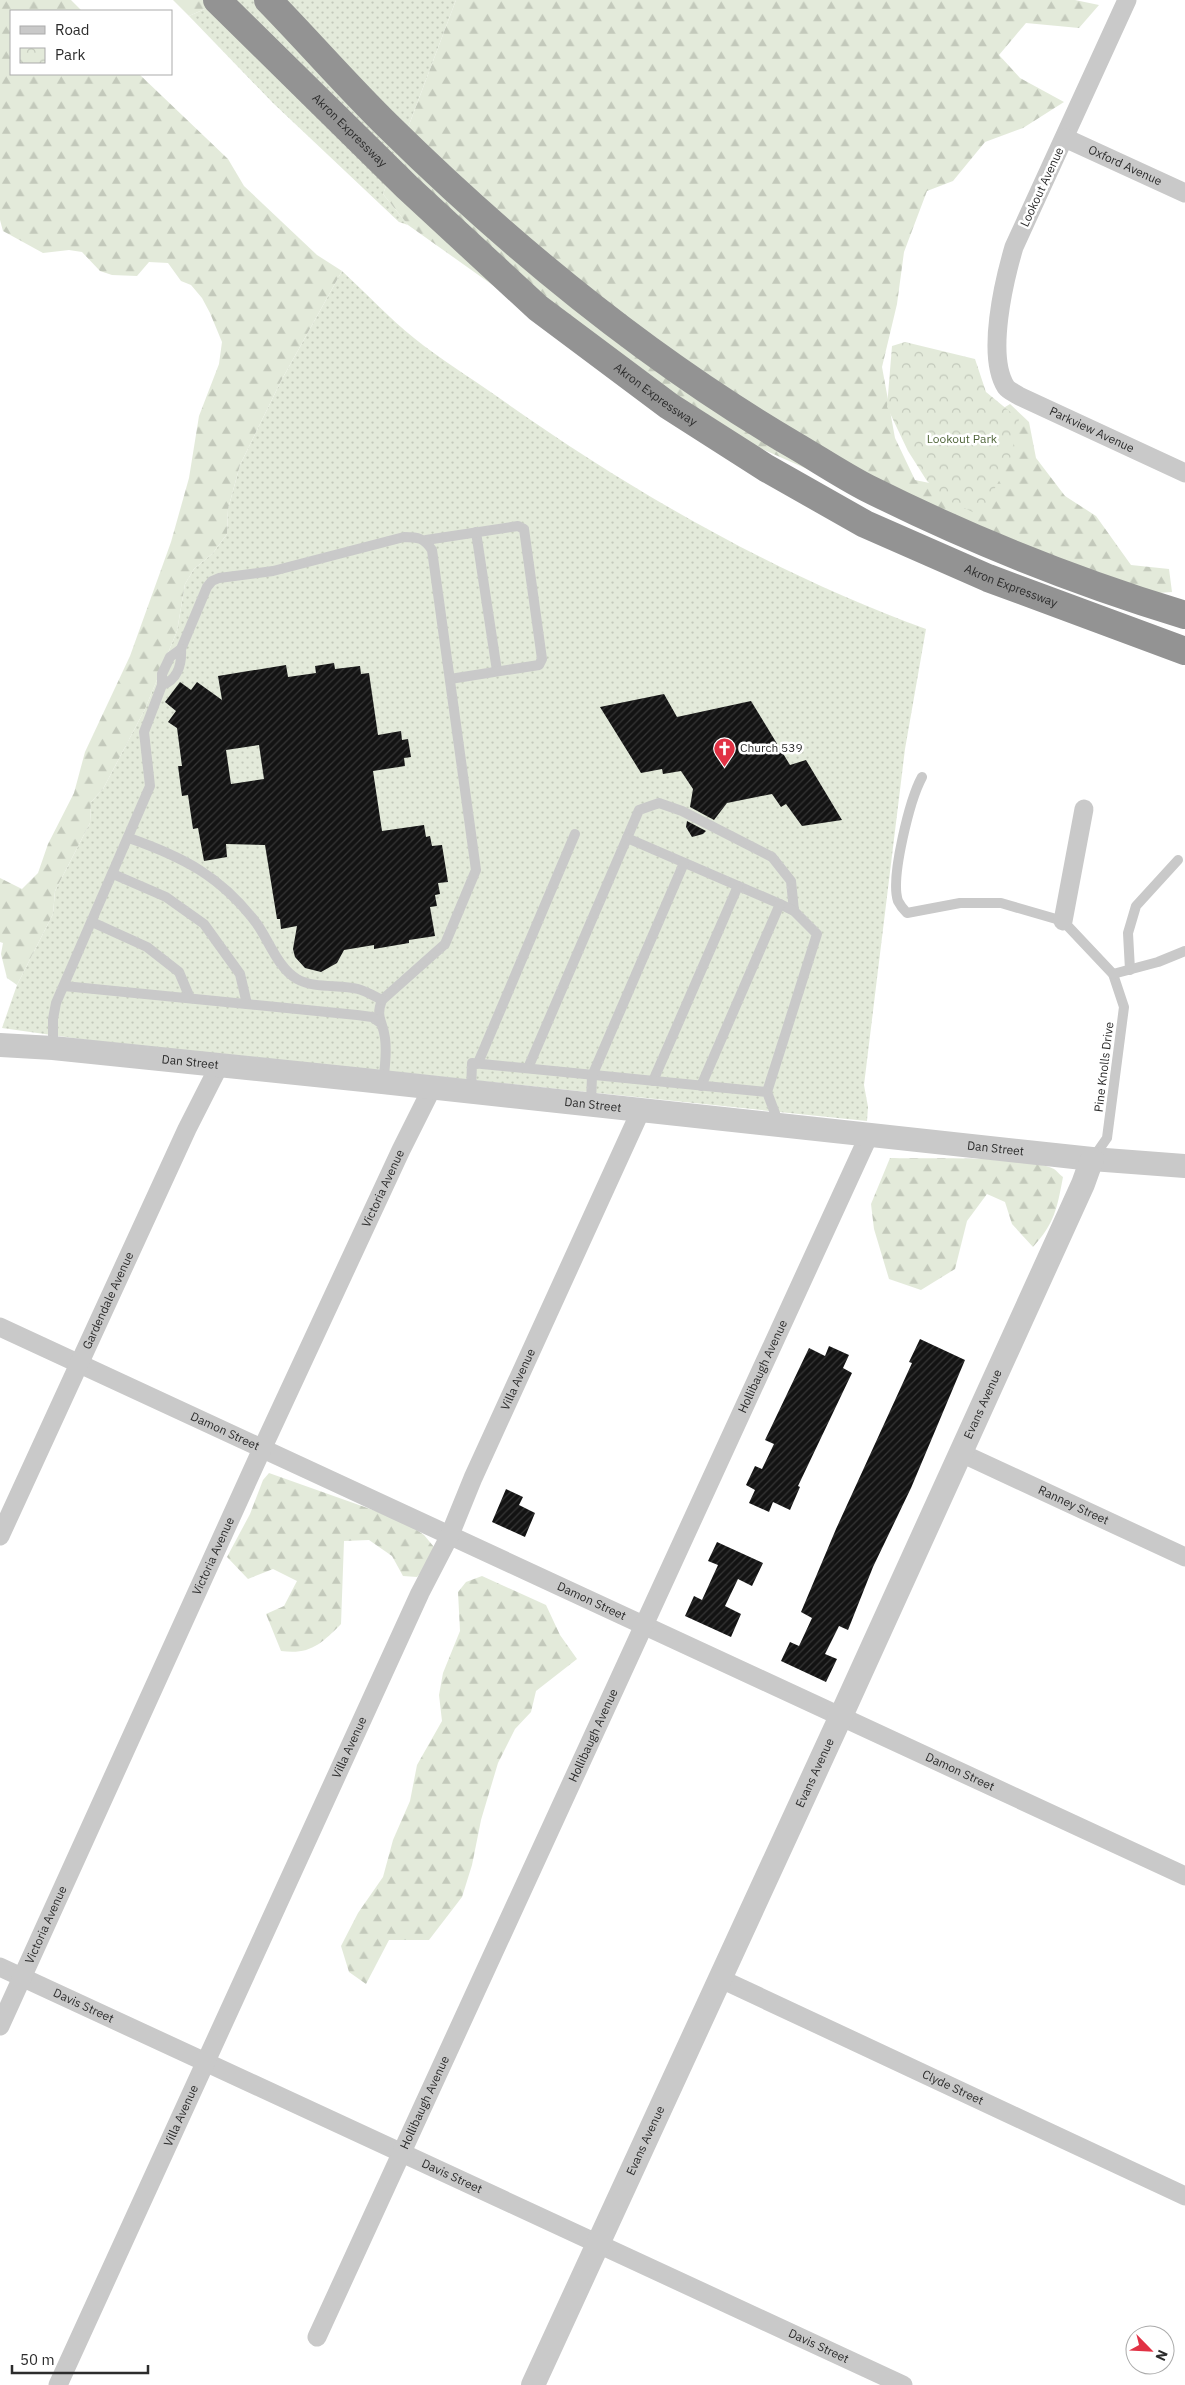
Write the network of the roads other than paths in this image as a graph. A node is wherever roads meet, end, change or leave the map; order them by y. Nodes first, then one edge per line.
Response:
1 (217, 0) edge
2 (268, 0) edge
3 (1127, 0) edge
4 (1065, 138) junction
5 (1185, 193) edge
6 (1004, 382) joint
7 (1185, 472) edge
8 (476, 532) junction
9 (426, 540) junction
10 (1185, 615) edge
11 (1185, 650) edge
12 (497, 671) junction
13 (450, 679) junction
14 (922, 777) dead end
15 (1084, 809) dead end
16 (575, 834) dead end
17 (129, 838) junction
18 (627, 838) junction
19 (1178, 860) dead end
20 (684, 863) junction
21 (113, 874) junction
22 (738, 886) junction
23 (780, 904) junction
24 (794, 911) junction
25 (1063, 921) junction
26 (92, 922) junction
27 (1185, 951) edge
28 (1130, 970) junction
29 (1113, 974) junction
30 (64, 986) junction
31 (190, 998) junction
32 (382, 1000) junction
33 (248, 1004) junction
34 (380, 1022) junction
35 (0, 1045) edge
36 (53, 1048) junction
37 (478, 1063) junction
38 (219, 1066) junction
39 (528, 1068) junction
40 (592, 1076) junction
41 (653, 1081) junction
42 (383, 1082) junction
43 (701, 1086) junction
44 (432, 1088) junction
45 (470, 1092) junction
46 (767, 1092) junction
47 (591, 1104) junction
48 (641, 1110) junction
49 (778, 1124) junction
50 (870, 1133) junction
51 (1092, 1159) junction
52 (1185, 1166) edge
53 (0, 1327) edge
54 (79, 1364) junction
55 (262, 1449) junction
56 (961, 1453) junction
57 (0, 1536) edge
58 (449, 1536) junction
59 (1185, 1557) edge
60 (644, 1626) junction
61 (841, 1716) junction
62 (1185, 1876) edge
63 (0, 1966) edge
64 (23, 1977) junction
65 (721, 1979) junction
66 (0, 2026) edge
67 (205, 2062) junction
68 (403, 2152) junction
69 (1185, 2196) edge
70 (598, 2245) junction
71 (317, 2337) dead end
72 (59, 2385) edge
73 (533, 2385) edge
74 (903, 2385) edge

1 - 11 highway, Akron Expressway
2 - 10 highway
3 - 4 street, Lookout Avenue
4 - 5 street, Oxford Avenue
4 - 6 street, Lookout Avenue
6 - 7 street, Parkview Avenue
8 - 9 lane
8 - 12 lane
8 - 12 lane
9 - 13 lane
9 - 17 lane
12 - 13 lane
13 - 32 lane
14 - 25 lane
15 - 25 street
16 - 37 lane
17 - 21 lane
17 - 32 lane
18 - 20 lane
18 - 24 lane
18 - 39 lane
19 - 28 lane
20 - 22 lane
20 - 40 lane
21 - 26 lane
21 - 33 lane
22 - 23 lane
22 - 41 lane
23 - 24 lane
23 - 43 lane
24 - 46 lane
25 - 29 lane, Pine Knolls Drive
26 - 30 lane
26 - 31 lane
27 - 28 lane
28 - 29 lane
29 - 51 lane, Pine Knolls Drive
30 - 31 lane
30 - 36 lane
31 - 33 lane
32 - 34 lane
33 - 34 lane
34 - 42 lane
35 - 36 street, Dan Street
36 - 38 street, Dan Street
37 - 39 lane
37 - 45 lane
38 - 42 street, Dan Street
38 - 54 street, Gardendale Avenue
39 - 40 lane
40 - 41 lane
40 - 47 lane
41 - 43 lane
42 - 44 street, Dan Street
43 - 46 lane
44 - 45 street, Dan Street
44 - 55 street, Victoria Avenue
45 - 47 street, Dan Street
46 - 49 lane
47 - 48 street, Dan Street
48 - 49 street, Dan Street
48 - 58 street, Villa Avenue
49 - 50 street, Dan Street
50 - 51 street, Dan Street
50 - 60 street, Hollibaugh Avenue
51 - 52 street, Dan Street
51 - 56 street, Evans Avenue
53 - 54 street, Damon Street
54 - 55 street, Damon Street
54 - 57 street, Gardendale Avenue
55 - 58 street, Damon Street
55 - 64 street, Victoria Avenue
56 - 59 street, Ranney Street
56 - 61 street, Evans Avenue
58 - 60 street, Damon Street
58 - 67 street, Villa Avenue
60 - 61 street, Damon Street
60 - 68 street, Hollibaugh Avenue
61 - 62 street, Damon Street
61 - 65 street, Evans Avenue
63 - 64 street, Davis Street
64 - 66 street, Victoria Avenue
64 - 67 street, Davis Street
65 - 69 street, Clyde Street
65 - 70 street, Evans Avenue
67 - 68 street, Davis Street
67 - 72 street, Villa Avenue
68 - 70 street, Davis Street
68 - 71 street, Hollibaugh Avenue
70 - 73 street, Evans Avenue
70 - 74 street, Davis Street

